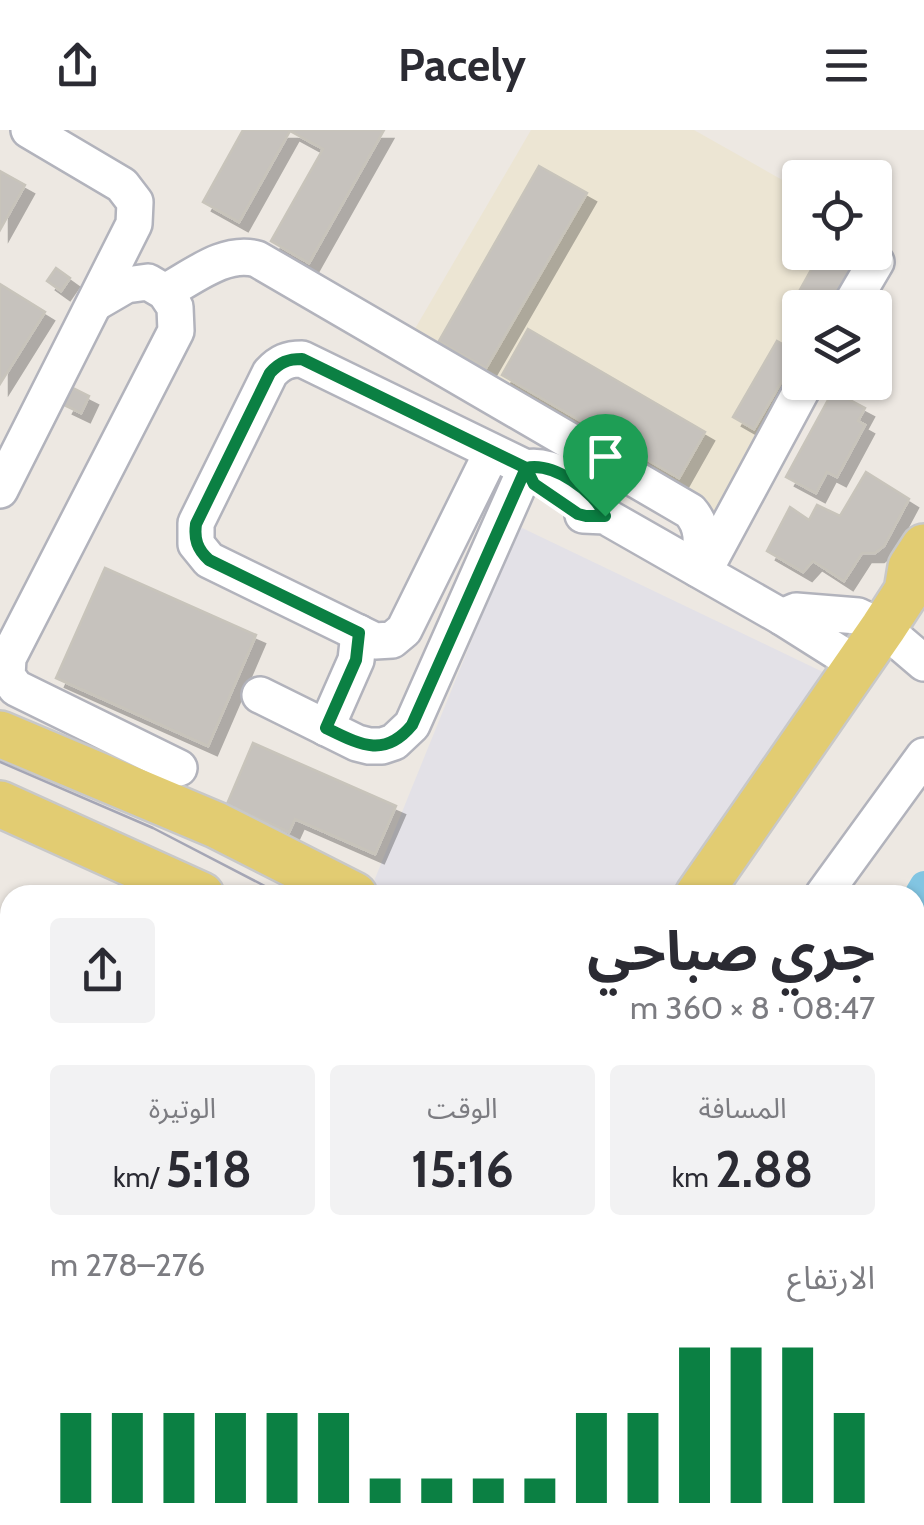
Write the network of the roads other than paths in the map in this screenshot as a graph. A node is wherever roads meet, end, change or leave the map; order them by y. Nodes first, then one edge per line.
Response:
1 (29, 130) edge
2 (165, 292) junction
3 (94, 304) junction
4 (796, 400) edge
5 (492, 452) junction
6 (526, 468) junction
7 (4, 470) edge
8 (924, 547) edge
9 (701, 571) junction
10 (916, 588) edge
11 (359, 633) junction
12 (7, 643) edge
13 (870, 647) junction
14 (924, 663) edge
15 (260, 696) dead end
16 (326, 728) junction
17 (0, 734) edge
18 (924, 756) edge
19 (179, 768) dead end
20 (0, 804) edge
21 (178, 885) edge
22 (334, 885) edge
23 (705, 885) edge
24 (829, 885) edge

1 - 3 street
2 - 3 street
2 - 9 street
2 - 12 street
3 - 7 street
4 - 9 street
5 - 6 street
5 - 11 street
5 - 11 street
6 - 9 street
6 - 16 street
8 - 10 main road
9 - 13 street
10 - 13 main road
11 - 16 street
12 - 19 street
13 - 14 street
13 - 23 main road
15 - 16 street
17 - 22 main road
18 - 24 street
20 - 21 main road

